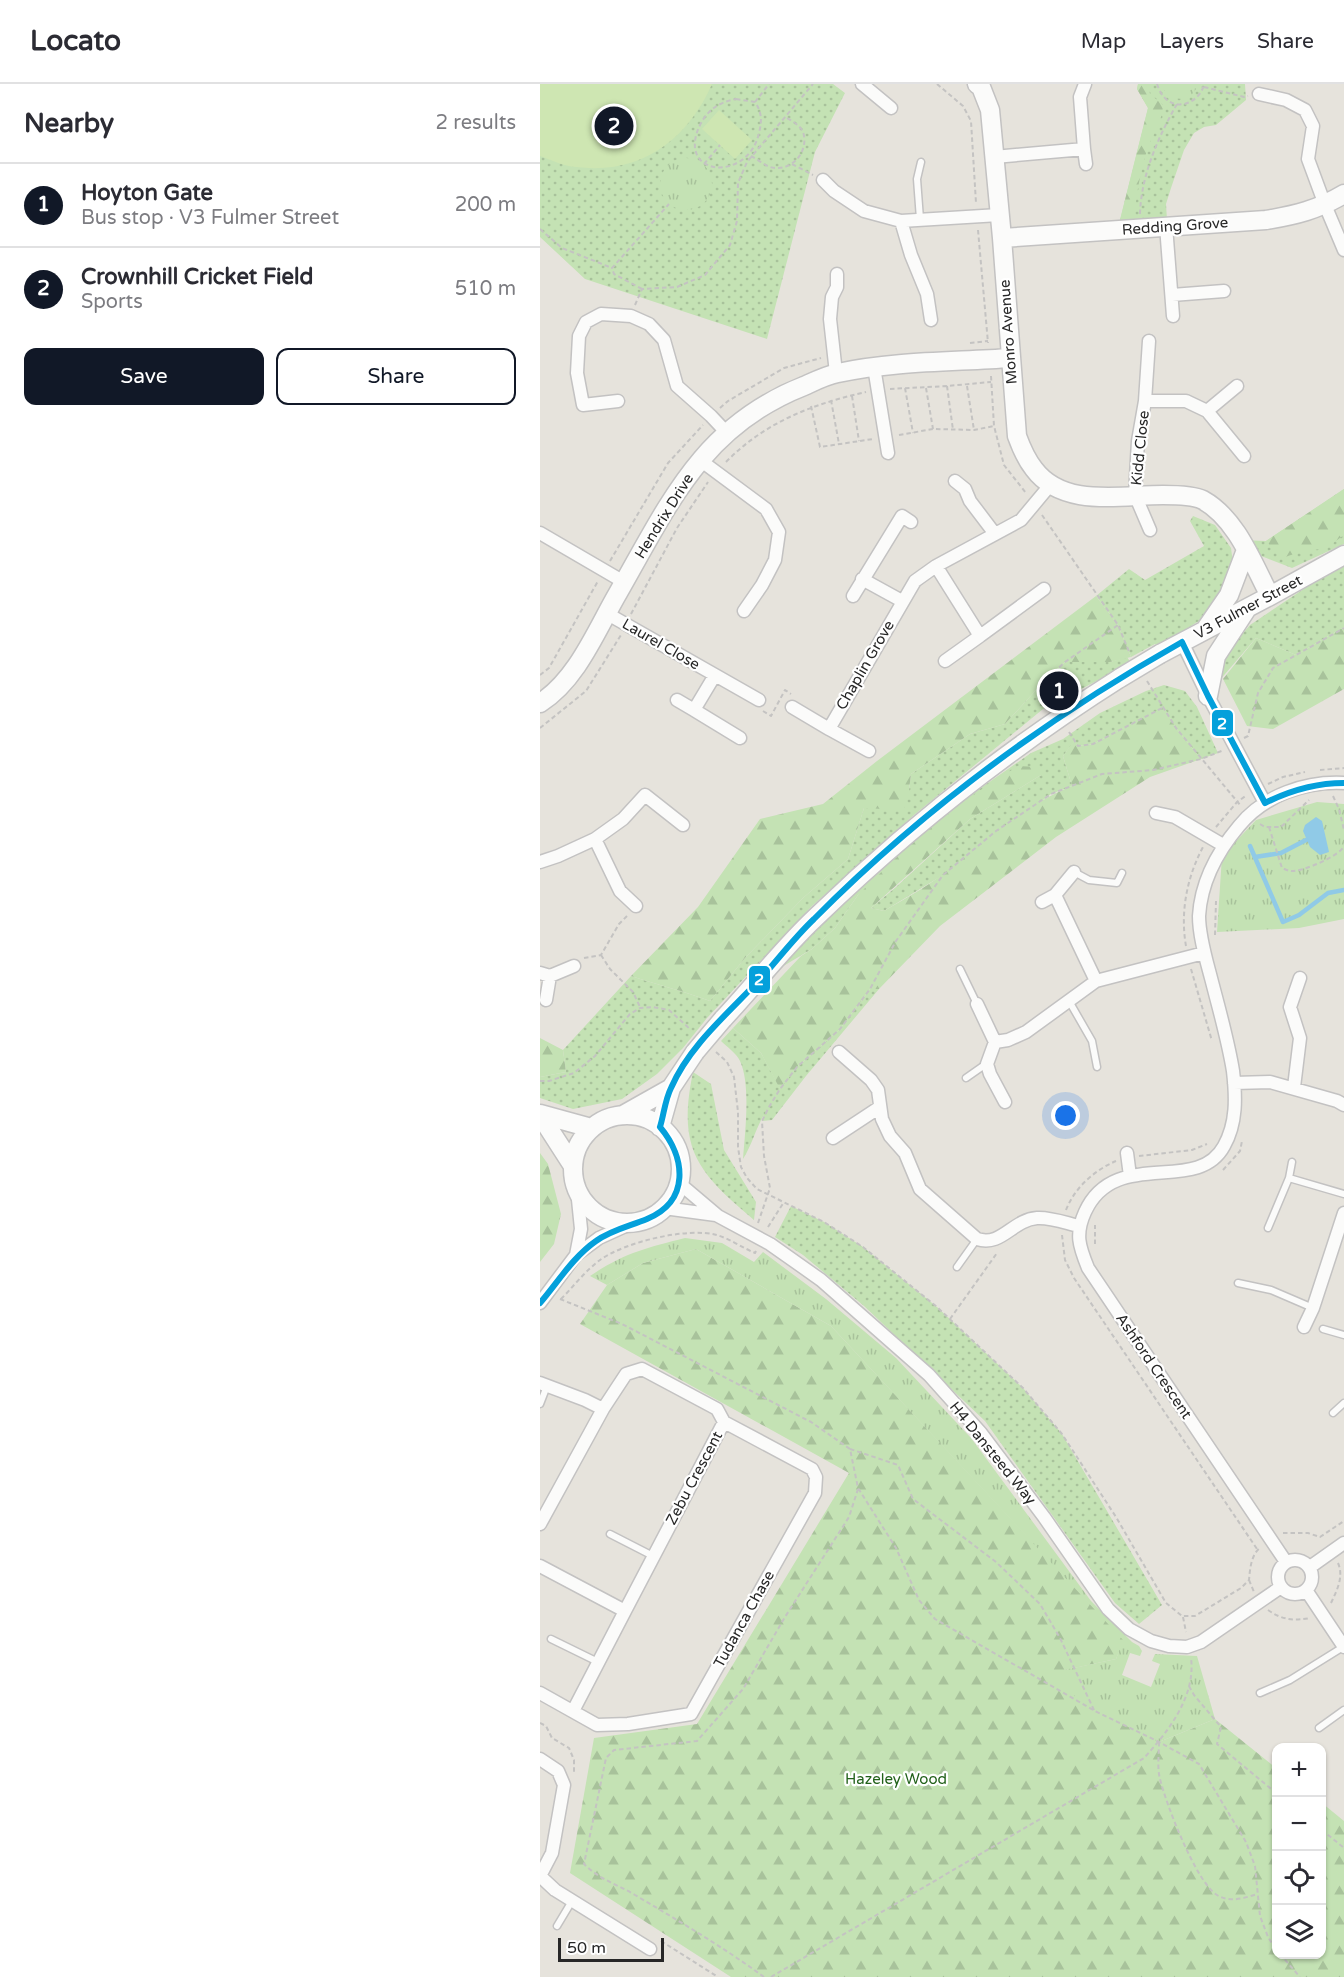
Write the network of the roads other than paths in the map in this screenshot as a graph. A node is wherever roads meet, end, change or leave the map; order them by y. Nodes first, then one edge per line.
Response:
1 (861, 84) edge
2 (977, 84) edge
3 (1085, 84) edge
4 (1259, 94) road end
5 (891, 108) dead end
6 (1084, 149) junction
7 (994, 157) junction
8 (921, 162) dead end
9 (1086, 164) dead end
10 (823, 180) road end
11 (1344, 194) edge
12 (1324, 205) junction
13 (999, 215) junction
14 (920, 219) junction
15 (901, 221) junction
16 (1166, 226) junction
17 (1002, 238) junction
18 (1344, 250) edge
19 (837, 274) dead end
20 (1224, 291) dead end
21 (1172, 295) junction
22 (1173, 316) dead end
23 (931, 320) dead end
24 (1149, 341) dead end
25 (1010, 358) junction
26 (874, 367) junction
27 (836, 373) junction
28 (1237, 386) dead end
29 (618, 401) dead end
30 (1144, 401) junction
31 (1207, 411) junction
32 (726, 432) junction
33 (888, 453) dead end
34 (1244, 456) dead end
35 (700, 460) junction
36 (955, 481) dead end
37 (1051, 484) junction
38 (1135, 495) junction
39 (911, 522) dead end
40 (1150, 530) dead end
41 (540, 533) edge
42 (995, 534) junction
43 (1246, 550) junction
44 (1344, 555) edge
45 (936, 566) junction
46 (862, 579) junction
47 (624, 582) junction
48 (1044, 589) dead end
49 (853, 596) dead end
50 (1270, 596) junction
51 (902, 601) junction
52 (1247, 608) junction
53 (744, 611) dead end
54 (606, 613) junction
55 (1204, 631) junction
56 (980, 636) junction
57 (1182, 642) junction
58 (945, 661) dead end
59 (715, 675) junction
60 (1208, 696) junction
61 (541, 700) edge
62 (677, 700) dead end
63 (759, 700) road end
64 (792, 707) road end
65 (694, 710) junction
66 (829, 729) junction
67 (740, 738) dead end
68 (868, 751) dead end
69 (1344, 783) edge
70 (1265, 803) junction
71 (1156, 813) dead end
72 (683, 825) dead end
73 (595, 839) junction
74 (1223, 845) junction
75 (540, 862) edge
76 (1074, 872) joint
77 (1122, 873) dead end
78 (1055, 895) junction
79 (1042, 902) dead end
80 (636, 906) road end
81 (1204, 954) junction
82 (574, 966) road end
83 (960, 969) dead end
84 (545, 974) edge
85 (1300, 978) dead end
86 (1096, 981) junction
87 (546, 1000) dead end
88 (1069, 1000) junction
89 (977, 1004) joint
90 (995, 1042) junction
91 (839, 1052) dead end
92 (987, 1064) junction
93 (1097, 1067) dead end
94 (966, 1078) dead end
95 (1234, 1083) junction
96 (671, 1088) junction
97 (1294, 1088) junction
98 (1005, 1102) dead end
99 (1344, 1105) edge
100 (880, 1107) junction
101 (540, 1114) edge
102 (623, 1115) junction
103 (660, 1126) junction
104 (591, 1128) junction
105 (833, 1138) dead end
106 (1127, 1155) road end
107 (1292, 1162) dead end
108 (573, 1166) junction
109 (1130, 1176) junction
110 (1289, 1178) junction
111 (679, 1183) junction
112 (577, 1190) junction
113 (1344, 1194) edge
114 (664, 1208) junction
115 (1344, 1213) edge
116 (717, 1216) junction
117 (632, 1223) junction
118 (1079, 1226) junction
119 (1268, 1228) dead end
120 (1342, 1229) edge
121 (977, 1239) junction
122 (576, 1255) junction
123 (957, 1267) dead end
124 (1238, 1283) dead end
125 (540, 1304) edge
126 (1313, 1308) junction
127 (1304, 1327) dead end
128 (1323, 1329) dead end
129 (1344, 1335) edge
130 (543, 1384) edge
131 (1344, 1403) edge
132 (540, 1404) edge
133 (603, 1409) junction
134 (1333, 1413) dead end
135 (724, 1422) junction
136 (540, 1524) edge
137 (610, 1534) dead end
138 (1344, 1543) edge
139 (653, 1556) junction
140 (1286, 1562) junction
141 (540, 1566) edge
142 (1310, 1567) junction
143 (1281, 1587) junction
144 (1306, 1590) junction
145 (625, 1611) junction
146 (551, 1639) dead end
147 (1344, 1646) edge
148 (598, 1662) junction
149 (1260, 1693) dead end
150 (540, 1694) edge
151 (573, 1710) junction
152 (1344, 1710) edge
153 (1319, 1728) dead end
154 (540, 1759) edge
155 (572, 1900) junction
156 (557, 1926) dead end
157 (650, 1949) dead end

1 - 5 street
2 - 7 street, Monro Avenue
3 - 6 street
4 - 12 street
6 - 7 street
6 - 9 street
7 - 13 street, Monro Avenue
8 - 14 lane
10 - 15 street
11 - 12 street, Redding Grove
12 - 16 street, Redding Grove
12 - 18 street
13 - 14 street
13 - 17 street, Monro Avenue
14 - 15 street
15 - 23 street
16 - 17 street, Redding Grove
16 - 21 street
17 - 25 street, Monro Avenue
19 - 27 street
20 - 21 street
21 - 22 street
24 - 30 street, Kidd Close
25 - 26 street, Hendrix Drive
25 - 37 street, Monro Avenue
26 - 27 street, Hendrix Drive
26 - 33 street
27 - 32 street, Hendrix Drive
28 - 31 street
29 - 32 street
30 - 31 street, Kidd Close
30 - 38 street, Kidd Close
31 - 34 street
32 - 35 street, Hendrix Drive
35 - 47 street, Hendrix Drive
35 - 53 street
36 - 42 street
37 - 38 street, Monro Avenue
37 - 42 street, Chaplin Grove
38 - 40 street
38 - 43 street, Monro Avenue
39 - 46 street
41 - 47 street
42 - 45 street, Chaplin Grove
43 - 50 street, Monro Avenue
43 - 55 street
44 - 50 street, V3 Fulmer Street
45 - 51 street, Chaplin Grove
45 - 56 street
46 - 49 street
46 - 51 street
47 - 54 street, Hendrix Drive
48 - 56 street
50 - 52 street, V3 Fulmer Street
51 - 66 street, Chaplin Grove
52 - 55 street, V3 Fulmer Street
52 - 60 street
54 - 59 street, Laurel Close
54 - 61 street, Hendrix Drive
55 - 57 street, V3 Fulmer Street
56 - 58 street
57 - 60 street
57 - 96 street, V3 Fulmer Street, bridge
59 - 63 street, Laurel Close
59 - 65 street, Laurel Close
60 - 70 street
62 - 65 street
64 - 66 street
65 - 67 street
66 - 68 street
69 - 70 street
70 - 74 street
71 - 74 street
72 - 73 street
73 - 75 street
73 - 80 street
74 - 81 street
76 - 77 lane
76 - 78 street
78 - 79 street
78 - 86 street
81 - 86 street
81 - 95 street
82 - 84 street
83 - 89 lane
84 - 87 street
85 - 97 street
86 - 88 street
88 - 90 street
88 - 93 lane
89 - 90 street
90 - 92 street
91 - 100 street
92 - 94 lane
92 - 98 street
95 - 97 street
95 - 109 street
96 - 102 street, V3 Fulmer Street
96 - 103 street, V3 Fulmer Street
97 - 99 street
100 - 105 street
100 - 121 street
101 - 104 street
101 - 108 street
102 - 103 street
102 - 104 street
103 - 111 street
104 - 108 street
106 - 109 street
107 - 110 lane
108 - 112 street
109 - 118 street
110 - 113 lane
110 - 119 lane
111 - 114 street
111 - 116 street, H4 Dansteed Way
112 - 117 street
112 - 122 street
114 - 116 street, H4 Dansteed Way
114 - 117 street
115 - 120 street
116 - 143 street, H4 Dansteed Way
117 - 122 street
118 - 121 street
118 - 140 street, Ashford Crescent
120 - 126 street
121 - 123 lane
122 - 125 street
124 - 126 lane
126 - 127 street
128 - 129 lane
130 - 132 lane
130 - 133 street
131 - 134 lane
133 - 135 street, Zebu Crescent
133 - 136 street, Zebu Crescent
135 - 139 street, Zebu Crescent
135 - 151 street, Tudanca Chase
137 - 139 lane
138 - 142 street
139 - 145 street, Zebu Crescent
140 - 142 street
140 - 143 street
141 - 145 street
142 - 144 street
143 - 144 street
144 - 147 street
145 - 148 street, Zebu Crescent
146 - 148 lane
147 - 149 lane
148 - 151 street, Zebu Crescent
150 - 151 street, Tudanca Chase
152 - 153 lane
154 - 155 street
155 - 156 lane
155 - 157 street

